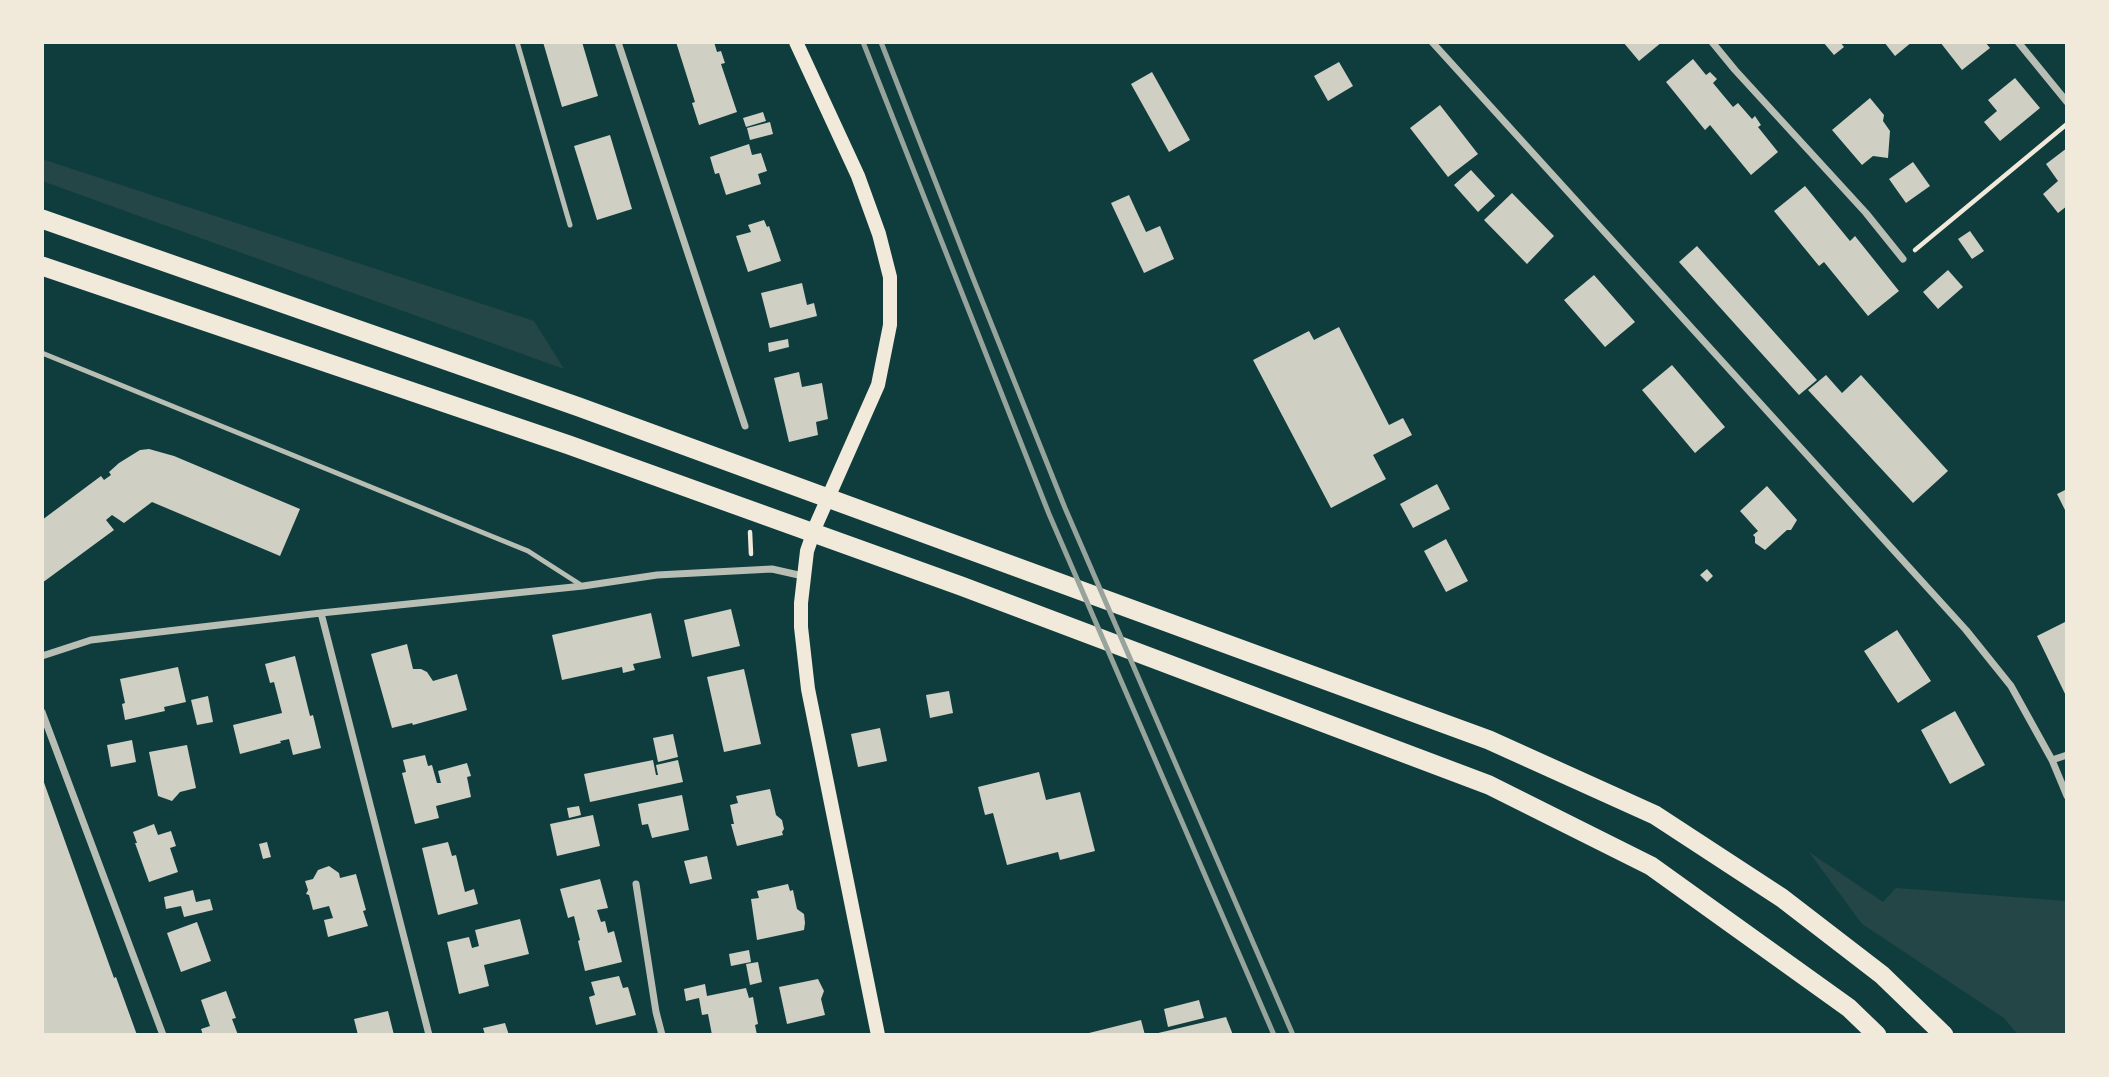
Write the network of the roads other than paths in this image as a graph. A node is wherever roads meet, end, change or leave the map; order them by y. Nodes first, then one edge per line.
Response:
1 (517, 42) edge
2 (618, 42) edge
3 (796, 42) edge
4 (1432, 42) edge
5 (1712, 42) edge
6 (2018, 42) edge
7 (2067, 102) edge
8 (42, 219) edge
9 (569, 225) dead end
10 (1903, 259) road end
11 (42, 266) edge
12 (42, 353) edge
13 (745, 426) dead end
14 (803, 576) junction
15 (583, 586) junction
16 (321, 613) junction
17 (42, 656) edge
18 (42, 712) edge
19 (2067, 755) edge
20 (2052, 760) junction
21 (2067, 796) edge
22 (636, 884) dead end
23 (163, 1035) edge
24 (429, 1035) edge
25 (662, 1035) edge
26 (878, 1035) edge
27 (1877, 1035) edge
28 (1944, 1035) edge

1 - 9 lane
2 - 13 street
3 - 14 main road
4 - 20 street
5 - 10 street
6 - 7 street
8 - 28 highway
11 - 27 highway
12 - 15 lane
14 - 15 street
14 - 26 main road
15 - 16 street
16 - 17 street
16 - 24 street
18 - 23 street
19 - 20 street
20 - 21 street
22 - 25 street

